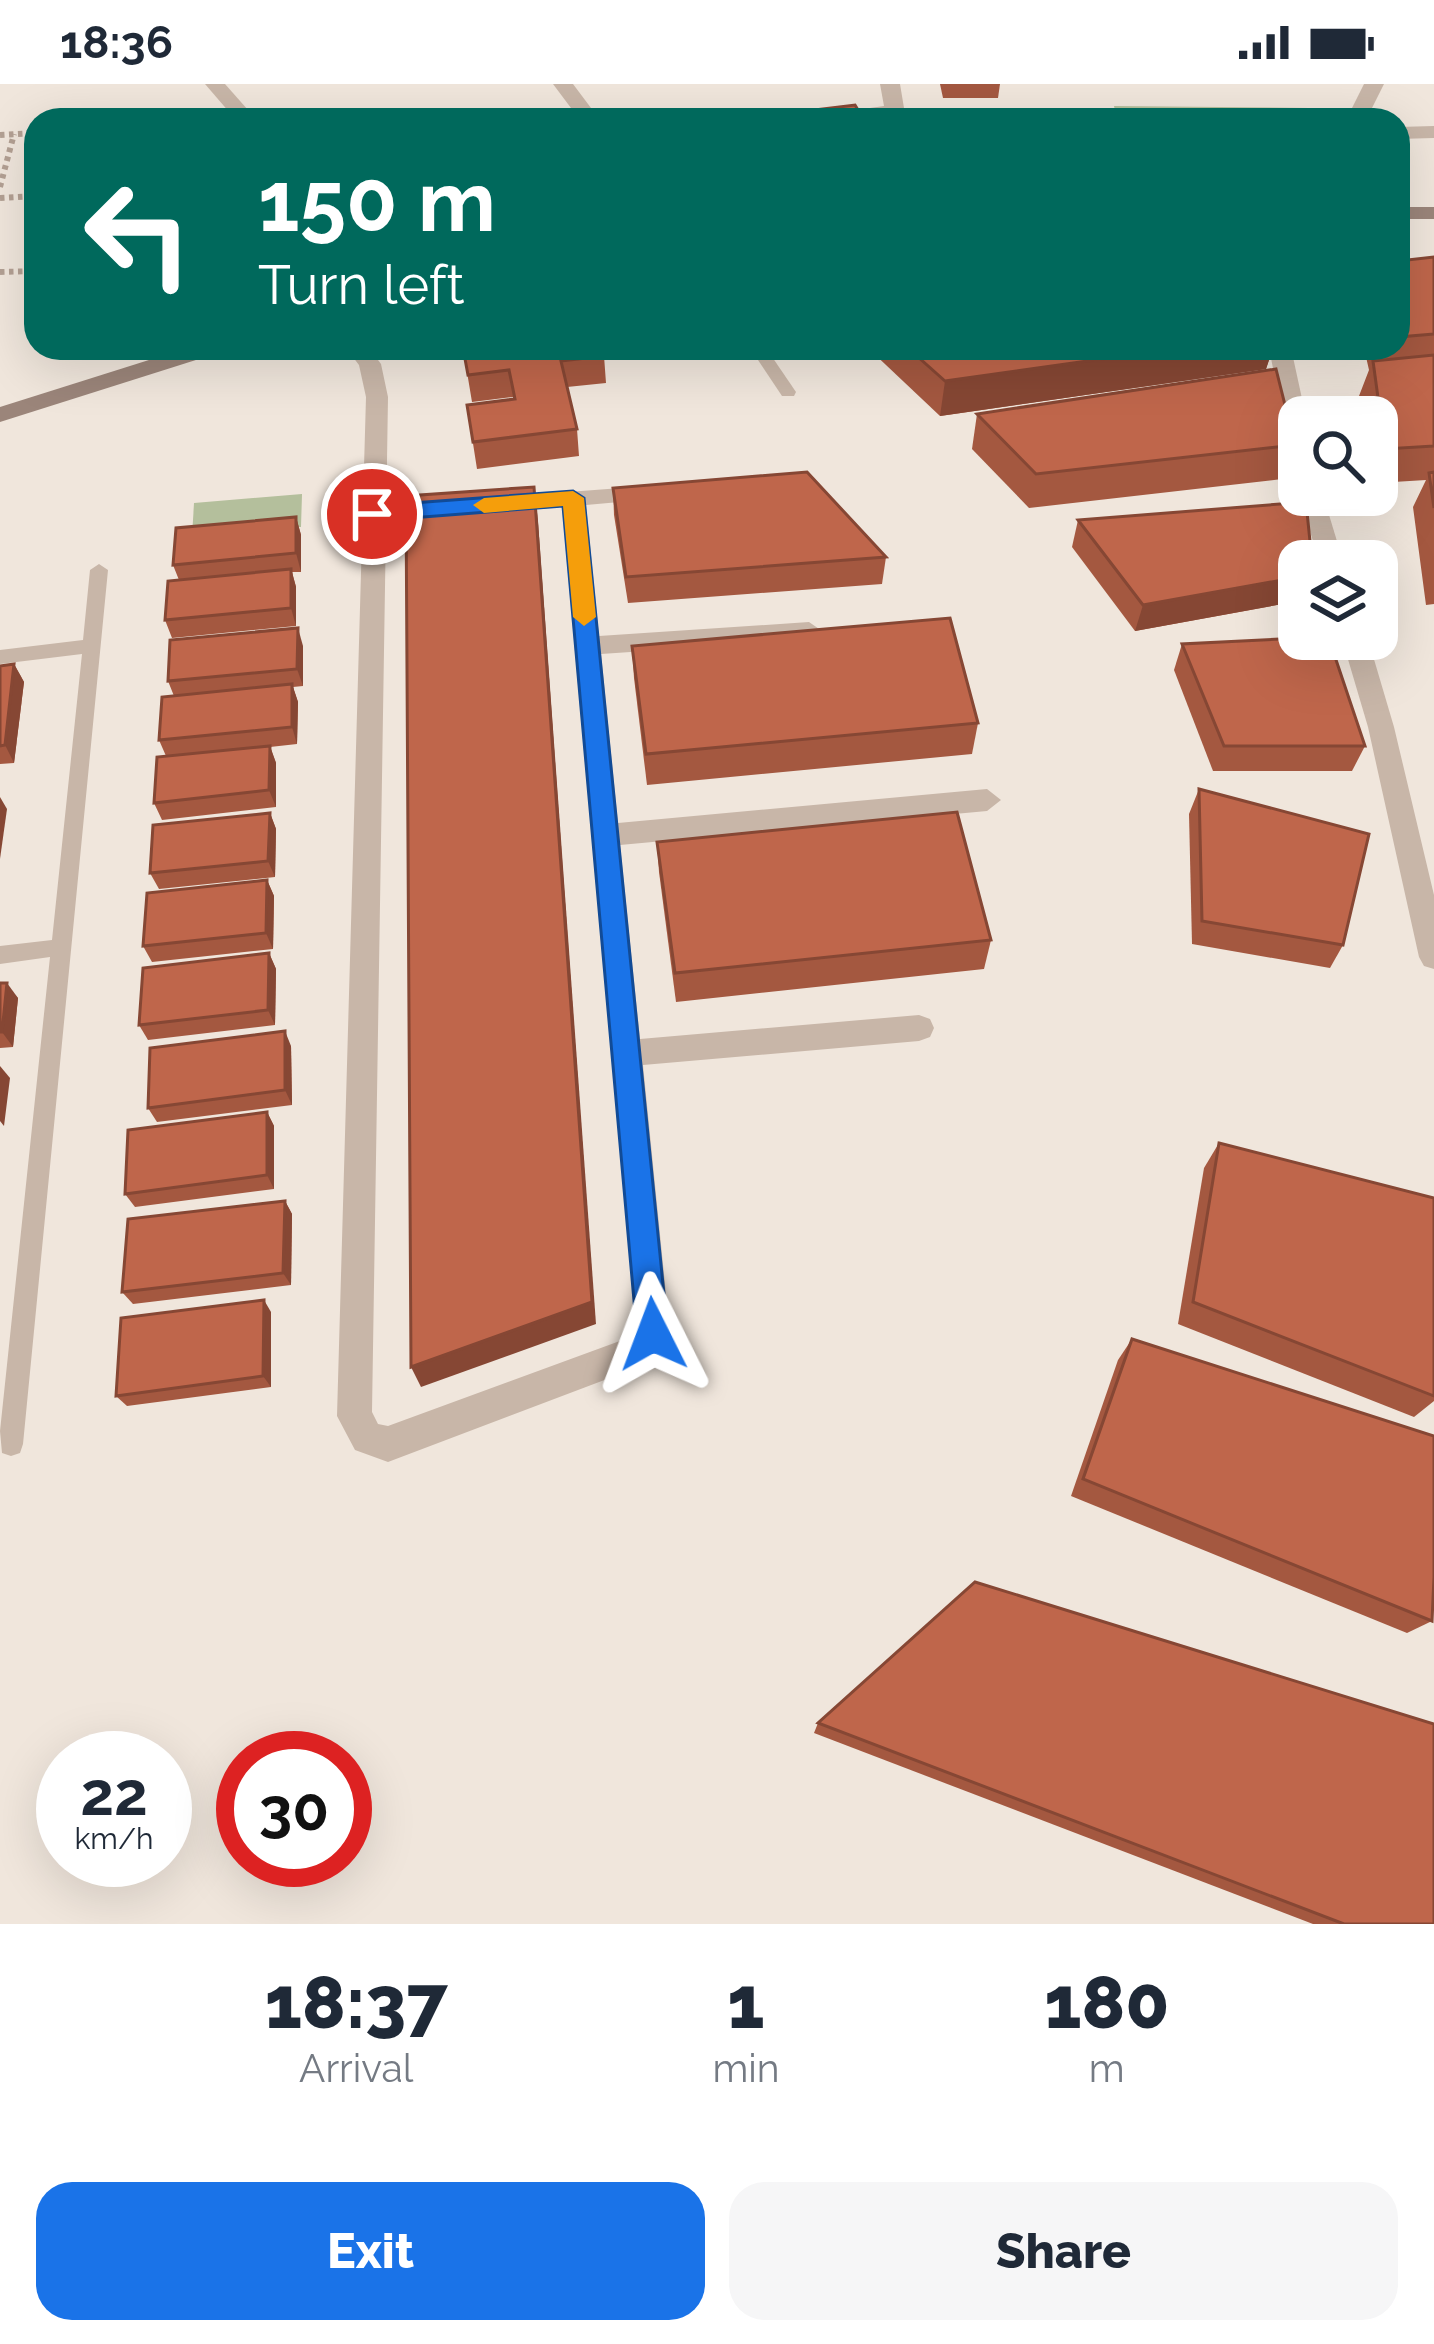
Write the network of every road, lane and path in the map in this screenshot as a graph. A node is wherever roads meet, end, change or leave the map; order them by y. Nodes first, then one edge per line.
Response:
1 (214, 84) edge
2 (236, 108) edge
3 (14, 134) junction
4 (24, 134) edge
5 (0, 135) edge
6 (0, 187) edge
7 (172, 360) edge
8 (367, 360) edge
9 (766, 360) edge
10 (1282, 360) edge
11 (788, 392) dead end
12 (1290, 396) edge
13 (0, 415) edge
14 (686, 489) edge
15 (573, 498) junction
16 (461, 507) edge
17 (99, 570) dead end
18 (842, 628) edge
19 (91, 646) junction
20 (587, 646) junction
21 (0, 657) edge
22 (1361, 660) edge
23 (987, 800) dead end
24 (605, 835) junction
25 (1429, 913) edge
26 (61, 946) junction
27 (0, 955) edge
28 (1434, 957) edge
29 (919, 1028) dead end
30 (627, 1053) junction
31 (11, 1444) dead end

1 - 2 street
3 - 4 path
3 - 5 path
3 - 6 path
7 - 13 street
8 - 30 street
9 - 11 lane
10 - 12 street
14 - 15 street
15 - 16 street
15 - 20 street
17 - 19 lane
18 - 20 street
19 - 21 lane
19 - 26 lane
20 - 24 street
22 - 25 street
23 - 24 street
24 - 30 street
25 - 28 street
26 - 27 lane
26 - 31 lane
29 - 30 street

